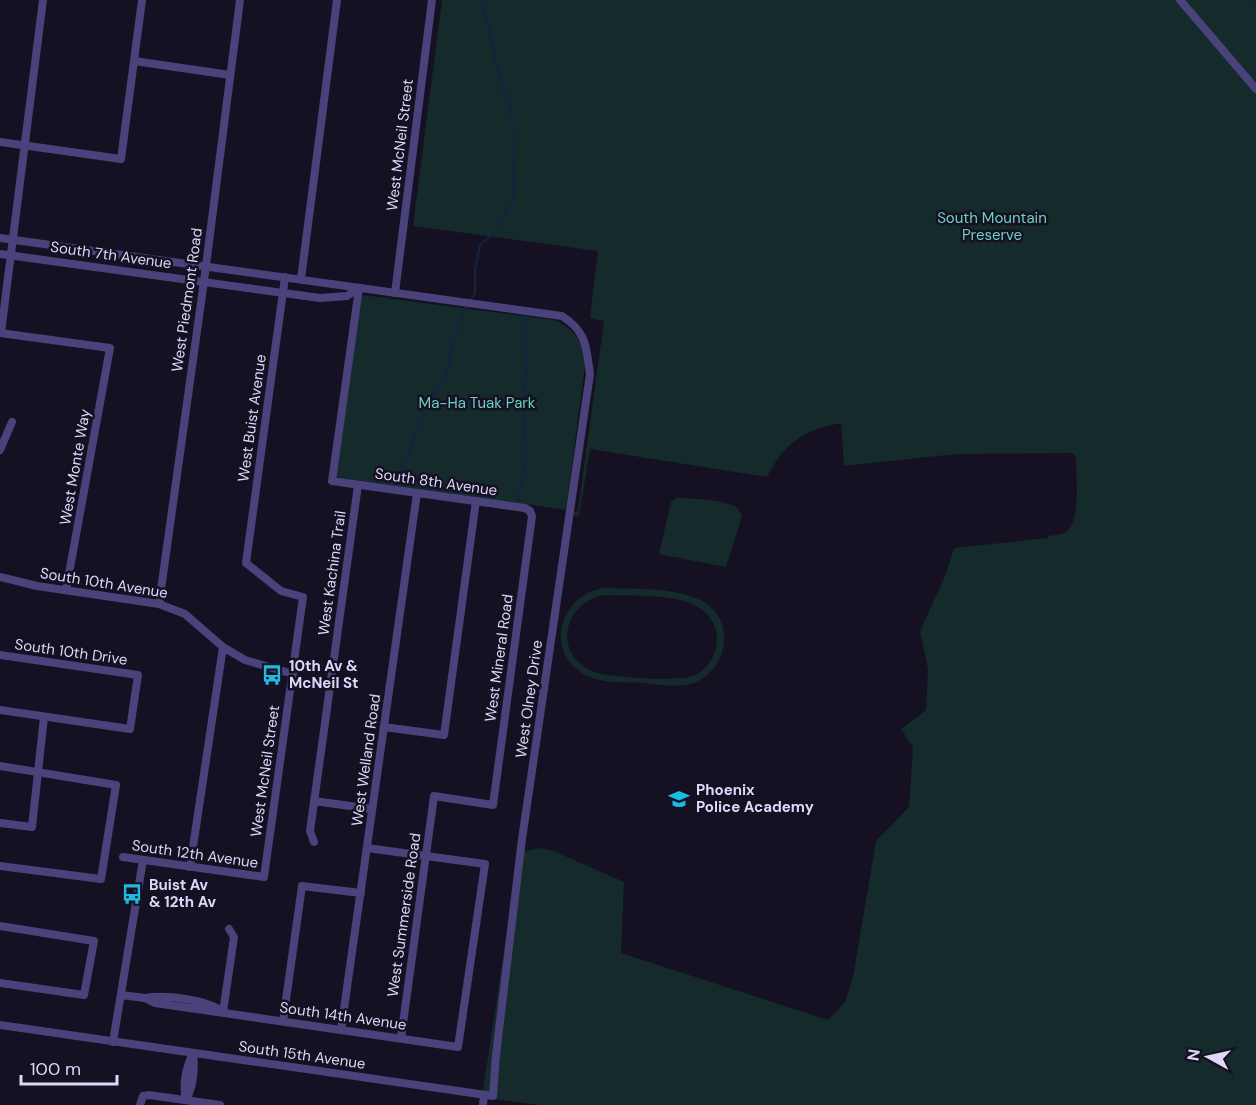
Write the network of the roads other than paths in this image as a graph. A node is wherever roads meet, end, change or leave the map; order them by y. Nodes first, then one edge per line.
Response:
1 (43, 0) edge
2 (142, 0) edge
3 (240, 0) edge
4 (337, 0) edge
5 (432, 0) edge
6 (1180, 0) edge
7 (134, 61) junction
8 (231, 75) junction
9 (1256, 89) edge
10 (0, 142) edge
11 (24, 146) junction
12 (0, 237) edge
13 (13, 239) junction
14 (0, 254) edge
15 (10, 255) junction
16 (206, 266) junction
17 (285, 277) junction
18 (301, 279) junction
19 (204, 281) junction
20 (359, 288) junction
21 (283, 292) junction
22 (395, 293) junction
23 (562, 316) joint
24 (0, 333) edge
25 (12, 422) dead end
26 (0, 450) edge
27 (358, 485) junction
28 (417, 493) junction
29 (476, 501) junction
30 (532, 516) joint
31 (0, 577) edge
32 (66, 590) junction
33 (303, 597) joint
34 (159, 603) junction
35 (223, 647) junction
36 (0, 655) edge
37 (292, 675) junction
38 (0, 710) edge
39 (44, 717) junction
40 (384, 728) junction
41 (0, 765) edge
42 (39, 772) junction
43 (434, 796) joint
44 (314, 801) junction
45 (372, 809) junction
46 (0, 823) edge
47 (314, 842) dead end
48 (367, 848) junction
49 (123, 856) dead end
50 (425, 856) junction
51 (143, 860) junction
52 (0, 866) edge
53 (190, 867) junction
54 (264, 877) joint
55 (361, 893) junction
56 (0, 926) edge
57 (229, 929) dead end
58 (0, 983) edge
59 (121, 995) junction
60 (223, 1012) junction
61 (283, 1021) junction
62 (0, 1025) edge
63 (341, 1030) junction
64 (401, 1038) junction
65 (113, 1042) junction
66 (193, 1053) junction
67 (489, 1095) junction
68 (186, 1100) junction
69 (140, 1105) edge
70 (220, 1105) edge
71 (483, 1105) edge

1 - 11 street
2 - 7 street
3 - 8 street, West Piedmont Road
4 - 18 street
5 - 22 street, West McNeil Street
6 - 9 street
7 - 8 street
7 - 11 street
8 - 16 street, West Piedmont Road
10 - 11 street
11 - 13 street
12 - 13 street, South 7th Avenue
13 - 15 street
13 - 16 street, South 7th Avenue
14 - 15 street, South 7th Avenue
15 - 19 street, South 7th Avenue
15 - 24 street
16 - 17 street, South 7th Avenue
16 - 19 street, West Piedmont Road
17 - 18 street, South 7th Avenue
17 - 21 street, West Buist Avenue
18 - 20 street, South 7th Avenue
19 - 21 street, South 7th Avenue
19 - 34 street, West Piedmont Road
20 - 21 street, South 7th Avenue
20 - 22 street, South 7th Avenue
20 - 27 street, South 8th Avenue
21 - 33 street, West Buist Avenue
22 - 23 street, South 7th Avenue
23 - 67 street, West Olney Drive
24 - 32 street, West Monte Way
25 - 26 street
27 - 28 street, South 8th Avenue
27 - 44 street, West Kachina Trail
28 - 29 street, South 8th Avenue
28 - 40 street, West Welland Road
29 - 30 street, South 8th Avenue
29 - 40 street
30 - 43 street, West Mineral Road
31 - 32 street, South 10th Avenue
32 - 34 street, South 10th Avenue
33 - 37 street, West McNeil Street
34 - 35 street, South 10th Avenue
35 - 37 street, South 10th Avenue
35 - 53 street
36 - 39 street, South 10th Drive
37 - 54 street, West McNeil Street
38 - 39 street
39 - 42 street
40 - 45 street, West Welland Road
41 - 42 street
42 - 46 street
42 - 52 street
43 - 50 street, West Summerside Road
44 - 45 street
44 - 47 street, West Kachina Trail
45 - 48 street, West Welland Road
48 - 50 street
48 - 55 street, West Welland Road
49 - 51 street, South 12th Avenue
50 - 64 street, West Summerside Road
50 - 64 street, South 14th Avenue
51 - 53 street, South 12th Avenue
51 - 59 street
53 - 54 street, South 12th Avenue
55 - 61 street
55 - 63 street, West Welland Road
56 - 58 street
57 - 60 street
59 - 60 street, South 14th Avenue
59 - 65 street
60 - 61 street, South 14th Avenue
61 - 63 street, South 14th Avenue
62 - 65 street, South 15th Avenue
63 - 64 street, South 14th Avenue
65 - 66 street, South 15th Avenue
66 - 67 street, South 15th Avenue
66 - 68 street
67 - 71 street, West Olney Drive
68 - 69 street
68 - 70 street

